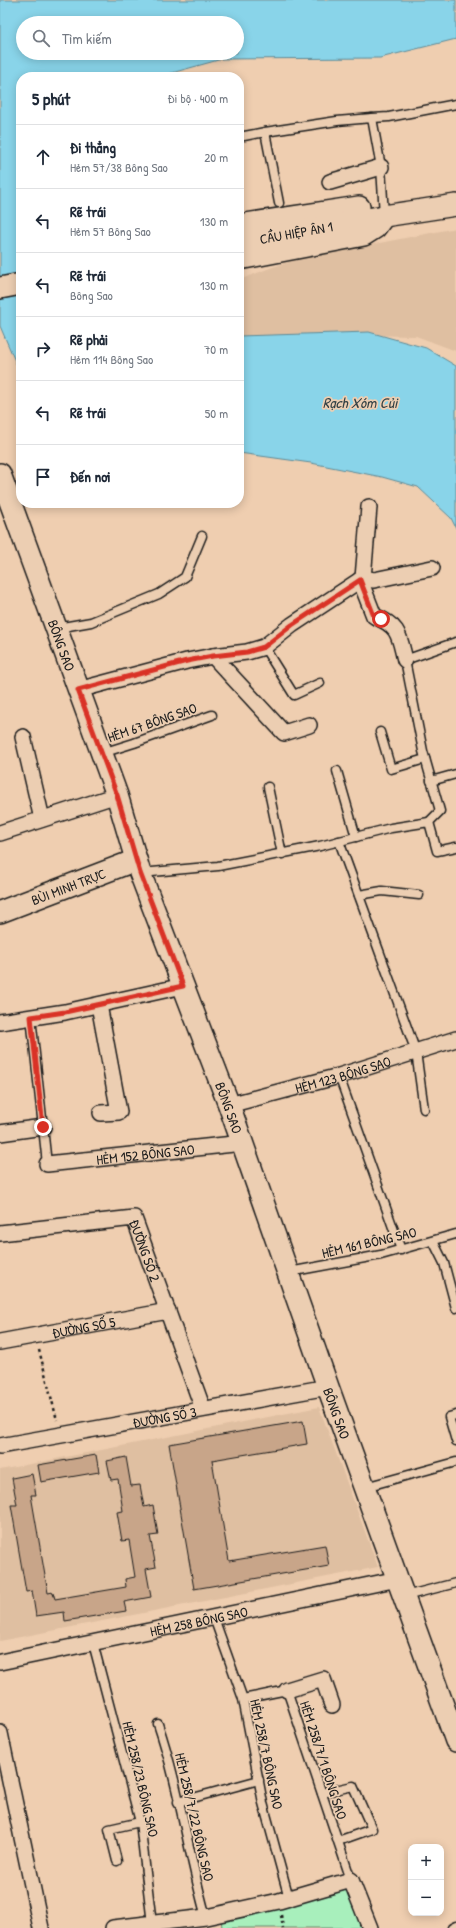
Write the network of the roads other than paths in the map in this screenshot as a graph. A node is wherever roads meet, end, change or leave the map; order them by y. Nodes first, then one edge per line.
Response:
1 (456, 104) edge
2 (372, 118) junction
3 (265, 132) junction
4 (244, 136) edge
5 (381, 167) junction
6 (330, 182) dead end
7 (279, 203) dead end
8 (456, 205) edge
9 (384, 216) junction
10 (244, 224) edge
11 (244, 241) edge
12 (244, 258) edge
13 (16, 285) edge
14 (0, 288) edge
15 (0, 474) edge
16 (369, 507) dead end
17 (202, 536) dead end
18 (432, 568) dead end
19 (362, 579) junction
20 (56, 628) junction
21 (456, 642) edge
22 (264, 647) junction
23 (213, 656) junction
24 (405, 660) junction
25 (320, 683) dead end
26 (78, 690) junction
27 (212, 715) dead end
28 (309, 725) dead end
29 (380, 732) dead end
30 (22, 738) dead end
31 (101, 753) junction
32 (425, 759) junction
33 (337, 771) dead end
34 (456, 774) edge
35 (432, 781) junction
36 (268, 787) dead end
37 (117, 795) junction
38 (42, 820) junction
39 (429, 822) junction
40 (1, 828) edge
41 (356, 837) junction
42 (339, 841) junction
43 (456, 847) edge
44 (282, 854) junction
45 (138, 867) junction
46 (359, 895) junction
47 (419, 895) dead end
48 (0, 912) edge
49 (183, 986) junction
50 (99, 1005) junction
51 (31, 1017) junction
52 (0, 1022) edge
53 (456, 1039) edge
54 (416, 1052) junction
55 (339, 1076) junction
56 (229, 1105) junction
57 (424, 1109) dead end
58 (101, 1113) dead end
59 (43, 1127) junction
60 (0, 1133) edge
61 (243, 1143) junction
62 (47, 1164) joint
63 (0, 1234) edge
64 (456, 1234) edge
65 (433, 1241) junction
66 (401, 1250) junction
67 (288, 1272) junction
68 (456, 1308) edge
69 (168, 1311) junction
70 (0, 1342) edge
71 (328, 1387) junction
72 (203, 1409) junction
73 (456, 1415) edge
74 (456, 1441) edge
75 (0, 1446) edge
76 (456, 1462) edge
77 (365, 1487) junction
78 (456, 1583) edge
79 (401, 1588) junction
80 (214, 1618) junction
81 (93, 1643) junction
82 (0, 1662) edge
83 (288, 1690) junction
84 (243, 1699) junction
85 (332, 1705) dead end
86 (158, 1724) dead end
87 (0, 1733) edge
88 (456, 1741) edge
89 (259, 1780) junction
90 (322, 1794) junction
91 (178, 1802) junction
92 (140, 1822) junction
93 (338, 1841) junction
94 (117, 1862) dead end
95 (351, 1880) junction
96 (289, 1898) junction
97 (206, 1922) edge
98 (152, 1924) junction
99 (456, 1926) edge
100 (41, 1928) edge
101 (112, 1928) edge
102 (370, 1928) edge
103 (452, 1928) edge

1 - 2 lane
2 - 3 lane
2 - 5 lane
3 - 4 lane
3 - 7 lane
5 - 6 street
5 - 9 lane
8 - 9 street, CẦU HIỆP ÂN 1
9 - 10 street
9 - 11 street, CẦU HIỆP ÂN 1
9 - 12 street
13 - 14 street
15 - 20 street, BÔNG SAO
16 - 19 street
17 - 20 lane
18 - 19 street
19 - 22 street
19 - 24 street
20 - 26 street, BÔNG SAO
21 - 24 lane
22 - 23 street
22 - 25 lane
23 - 26 street
23 - 28 street
24 - 32 lane
26 - 31 street, BÔNG SAO
27 - 31 lane, HẺM 67 BÔNG SAO
29 - 32 lane
30 - 38 street
31 - 37 street, BÔNG SAO
32 - 35 lane
33 - 41 lane
34 - 35 lane
35 - 39 lane
36 - 44 lane
37 - 38 street
37 - 45 street, BÔNG SAO
38 - 40 street
39 - 41 lane
39 - 43 lane
41 - 42 lane
42 - 44 lane
42 - 46 lane
44 - 45 lane
45 - 48 street, BÙI MINH TRỰC
45 - 49 street, BÔNG SAO
46 - 47 lane
46 - 54 lane
49 - 50 street
49 - 56 street, BÔNG SAO
50 - 51 street
50 - 58 street
51 - 52 street
51 - 59 lane
53 - 54 street, HẺM 123 BÔNG SAO
54 - 55 street, HẺM 123 BÔNG SAO
54 - 57 lane
55 - 56 street, HẺM 123 BÔNG SAO
55 - 66 lane
56 - 61 street, BÔNG SAO
59 - 60 street
59 - 62 lane
61 - 62 street, HẺM 152 BÔNG SAO
61 - 67 street, BÔNG SAO
63 - 69 street, ĐƯỜNG SỐ 2
64 - 65 lane, HẺM 161 BÔNG SAO
65 - 66 lane, HẺM 161 BÔNG SAO
65 - 68 lane
66 - 67 lane, HẺM 161 BÔNG SAO
67 - 71 street, BÔNG SAO
69 - 70 street, ĐƯỜNG SỐ 5
69 - 72 street, ĐƯỜNG SỐ 2
71 - 72 street, ĐƯỜNG SỐ 3
71 - 77 street, BÔNG SAO
72 - 75 street, ĐƯỜNG SỐ 3
73 - 74 lane
76 - 77 lane
77 - 79 street, BÔNG SAO
78 - 79 lane
79 - 80 street, HẺM 258 BÔNG SAO
79 - 88 street, BÔNG SAO
80 - 81 street, HẺM 258 BÔNG SAO
80 - 84 lane, HẺM 258/7 BÔNG SAO
81 - 82 street, HẺM 258 BÔNG SAO
81 - 92 lane, HẺM 258/23 BÔNG SAO
83 - 84 lane, HẺM 258/7/1 BÔNG SAO
83 - 85 street
83 - 90 lane, HẺM 258/7/1 BÔNG SAO
84 - 89 lane, HẺM 258/7 BÔNG SAO
86 - 91 lane, HẺM 258/7/22 BÔNG SAO
87 - 100 street
89 - 91 lane
89 - 96 lane, HẺM 258/7 BÔNG SAO
90 - 93 lane, HẺM 258/7/1 BÔNG SAO
90 - 93 lane
91 - 97 lane, HẺM 258/7/22 BÔNG SAO
92 - 94 lane
92 - 98 lane, HẺM 258/23 BÔNG SAO
93 - 95 lane, HẺM 258/7/1 BÔNG SAO
95 - 96 street
95 - 102 street
96 - 97 street
97 - 98 street
98 - 101 street
99 - 103 lane

